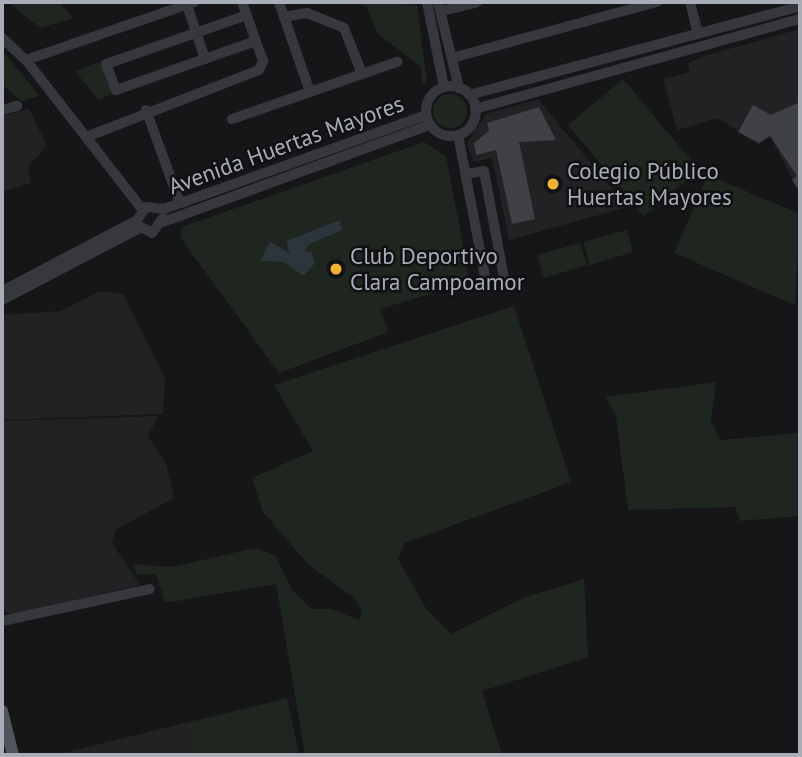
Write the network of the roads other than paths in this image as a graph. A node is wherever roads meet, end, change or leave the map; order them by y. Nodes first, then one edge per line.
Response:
1 (242, 2) edge
2 (279, 2) edge
3 (427, 2) edge
4 (477, 2) edge
5 (657, 2) edge
6 (690, 2) edge
7 (189, 3) edge
8 (440, 6) edge
9 (800, 6) edge
10 (247, 15) junction
11 (284, 17) junction
12 (800, 19) edge
13 (196, 32) junction
14 (698, 33) junction
15 (2, 38) edge
16 (256, 41) junction
17 (452, 58) junction
18 (205, 59) junction
19 (26, 60) junction
20 (397, 62) dead end
21 (362, 74) junction
22 (444, 87) junction
23 (459, 88) junction
24 (310, 92) junction
25 (470, 95) junction
26 (17, 106) dead end
27 (475, 109) junction
28 (2, 110) edge
29 (146, 110) junction
30 (232, 119) dead end
31 (428, 120) junction
32 (458, 135) junction
33 (86, 136) junction
34 (466, 174) junction
35 (180, 203) junction
36 (142, 209) junction
37 (158, 209) junction
38 (163, 222) junction
39 (139, 224) junction
40 (2, 291) edge
41 (2, 300) edge
42 (150, 589) dead end
43 (2, 621) edge
44 (2, 711) edge
45 (2, 731) edge
46 (11, 755) edge

1 - 10 street
2 - 11 street
3 - 22 street
4 - 8 street
5 - 17 street
6 - 14 street
7 - 13 street
7 - 19 street
8 - 17 street
9 - 14 street
10 - 13 street
10 - 16 street
11 - 21 street
11 - 24 street
12 - 27 street
13 - 18 street
13 - 18 street
14 - 25 street
15 - 19 street
16 - 18 street
16 - 29 street
17 - 23 street
19 - 33 street
20 - 21 street
21 - 24 street
22 - 23 street
22 - 31 street
23 - 25 street
24 - 30 street
25 - 27 street
26 - 28 street
27 - 32 street
29 - 33 street
29 - 35 street
31 - 32 street
31 - 35 street, Avenida Huertas Mayores
31 - 38 street, Avenida Huertas Mayores
32 - 34 street
33 - 36 street
34 - 34 street
35 - 37 street, Avenida Huertas Mayores
36 - 37 street, Avenida Huertas Mayores
36 - 39 street, Avenida Huertas Mayores
37 - 38 street, Avenida Huertas Mayores
38 - 39 street, Avenida Huertas Mayores
39 - 40 street, Avenida Huertas Mayores
39 - 41 street, Avenida Huertas Mayores
42 - 43 street
44 - 46 main road
45 - 46 main road

